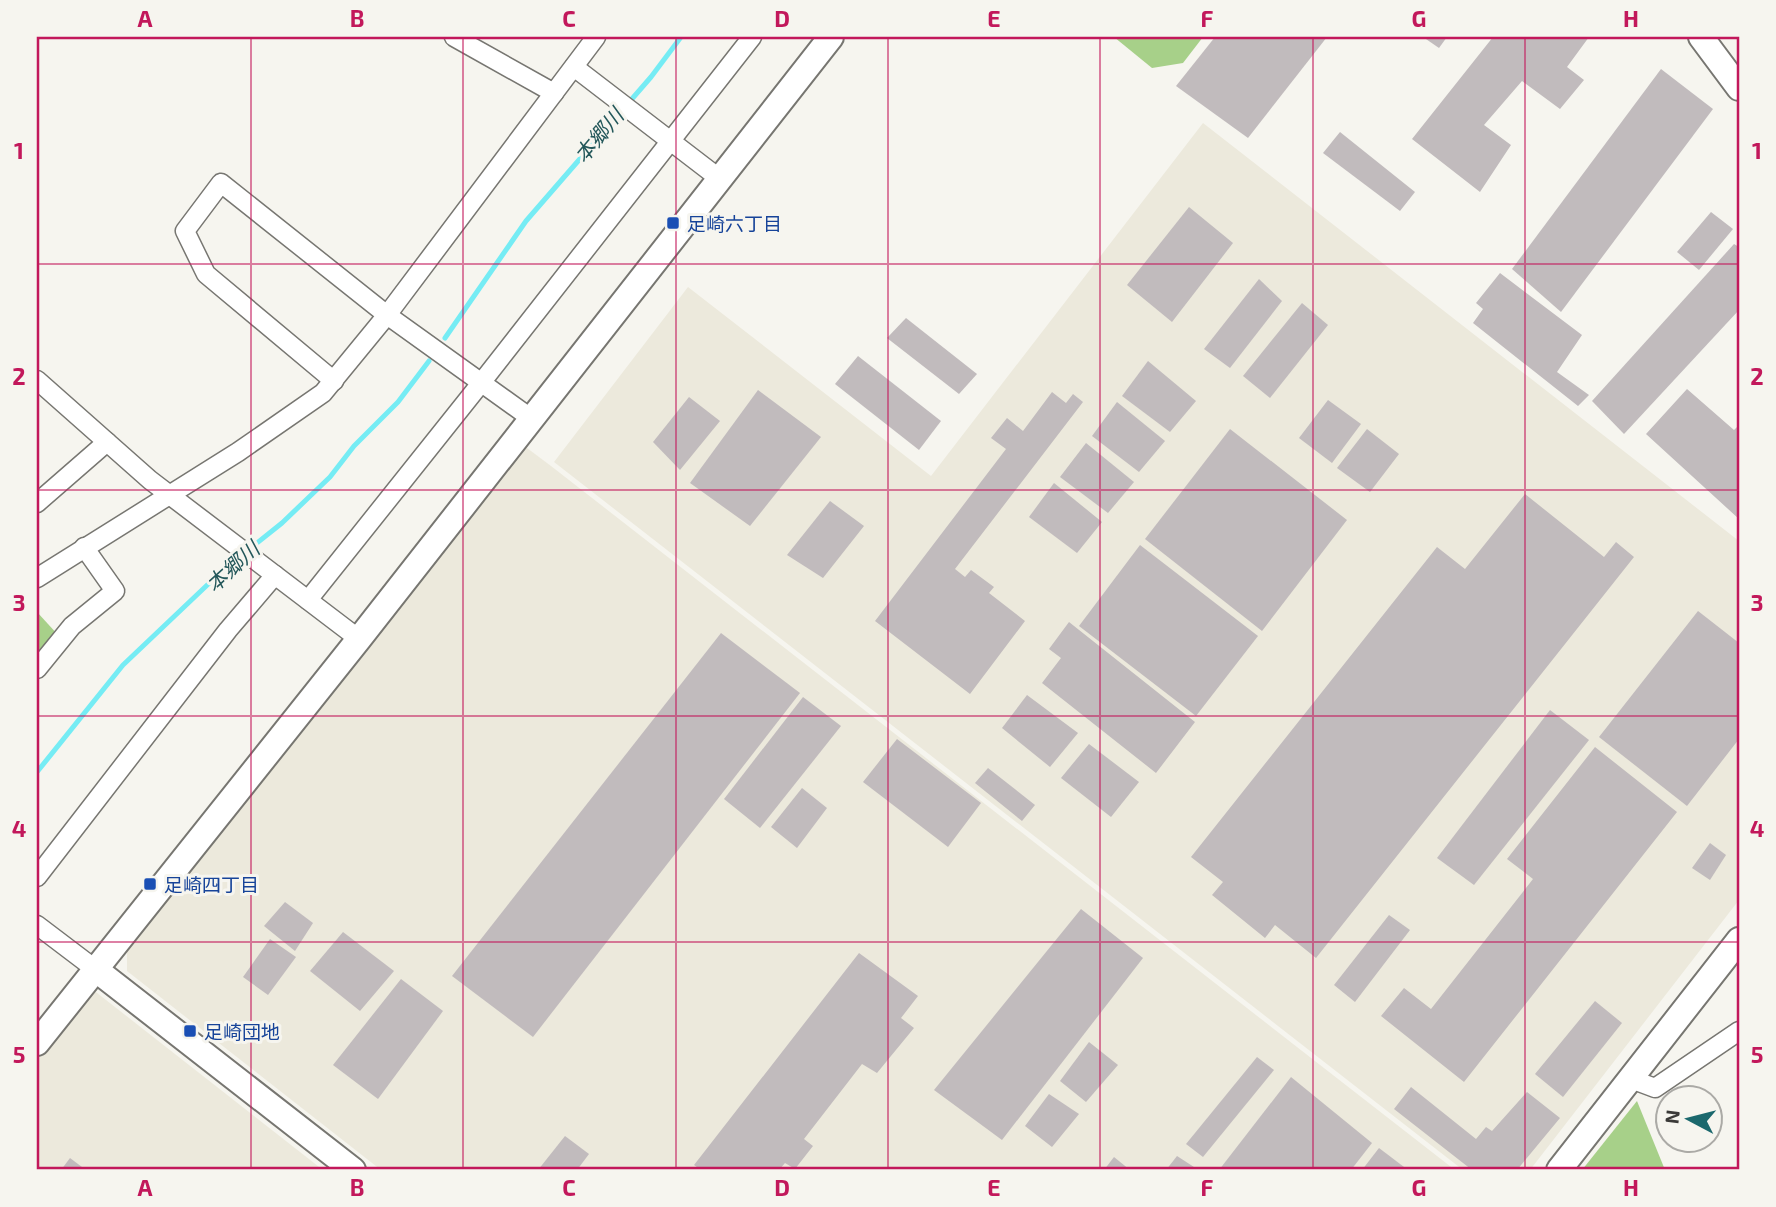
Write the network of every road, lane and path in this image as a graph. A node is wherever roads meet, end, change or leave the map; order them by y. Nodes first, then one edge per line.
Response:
1 (454, 37) edge
2 (596, 37) edge
3 (752, 37) edge
4 (831, 37) edge
5 (1701, 37) edge
6 (574, 67) junction
7 (1739, 88) edge
8 (554, 93) junction
9 (670, 141) junction
10 (720, 179) junction
11 (387, 315) junction
12 (334, 381) junction
13 (481, 383) junction
14 (38, 384) edge
15 (532, 419) junction
16 (107, 442) junction
17 (169, 494) junction
18 (37, 503) edge
19 (84, 547) junction
20 (275, 575) junction
21 (37, 578) edge
22 (308, 600) junction
23 (359, 639) junction
24 (37, 669) edge
25 (37, 877) edge
26 (37, 925) edge
27 (1739, 940) edge
28 (95, 969) junction
29 (1739, 1031) edge
30 (37, 1042) edge
31 (1631, 1079) junction
32 (352, 1170) edge
33 (1559, 1170) edge

1 - 8 street
2 - 6 street
3 - 9 street
4 - 10 street
5 - 7 street
6 - 8 street
6 - 9 street
8 - 11 street
9 - 10 street
9 - 13 street
10 - 15 street
11 - 12 street
11 - 12 street
11 - 13 street
12 - 17 street
13 - 15 street
13 - 22 street
14 - 16 street
15 - 23 street
16 - 17 street
16 - 18 street
17 - 19 street
17 - 20 street
19 - 21 street
19 - 24 street
20 - 22 street
20 - 25 street
22 - 23 street
23 - 28 street
26 - 28 street
27 - 31 street
28 - 30 street
28 - 32 street
29 - 31 street
31 - 33 street

